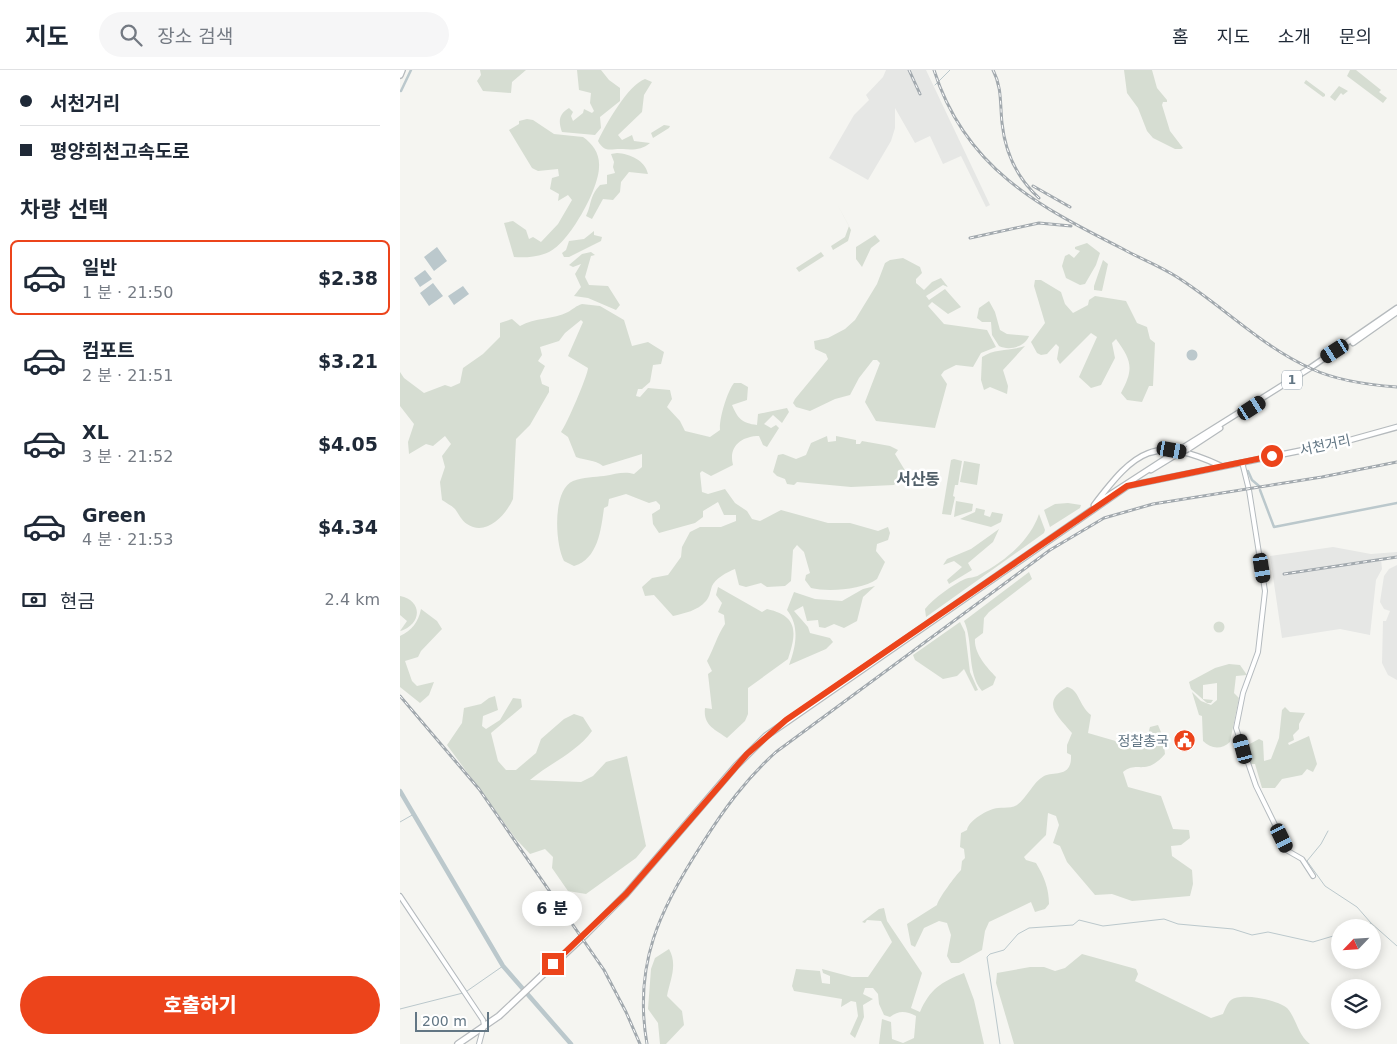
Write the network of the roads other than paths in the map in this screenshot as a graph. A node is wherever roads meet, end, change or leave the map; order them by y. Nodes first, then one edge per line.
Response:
1 (402, 70) edge
2 (400, 75) edge
3 (1397, 308) edge
4 (1397, 312) edge
5 (1397, 427) edge
6 (1186, 448) junction
7 (1172, 456) junction
8 (1242, 462) junction
9 (1222, 466) junction
10 (1127, 486) junction
11 (1094, 505) junction
12 (1313, 876) dead end
13 (400, 896) edge
14 (527, 988) junction
15 (484, 1026) junction
16 (479, 1042) edge
17 (454, 1044) edge
18 (458, 1044) edge

1 - 2 highway
3 - 6 main road, 1
4 - 6 main road, 1
5 - 8 main road, 서천거리
6 - 7 main road, 1, bridge
7 - 10 main road, 1
7 - 11 main road, 1
8 - 9 main road, 서천거리
8 - 12 street
9 - 10 main road, 서천거리
9 - 11 main road
10 - 14 highway, 1
11 - 14 highway, 1
13 - 15 street
14 - 15 highway, 1
15 - 16 street
15 - 17 highway, 1
15 - 18 highway, 1

